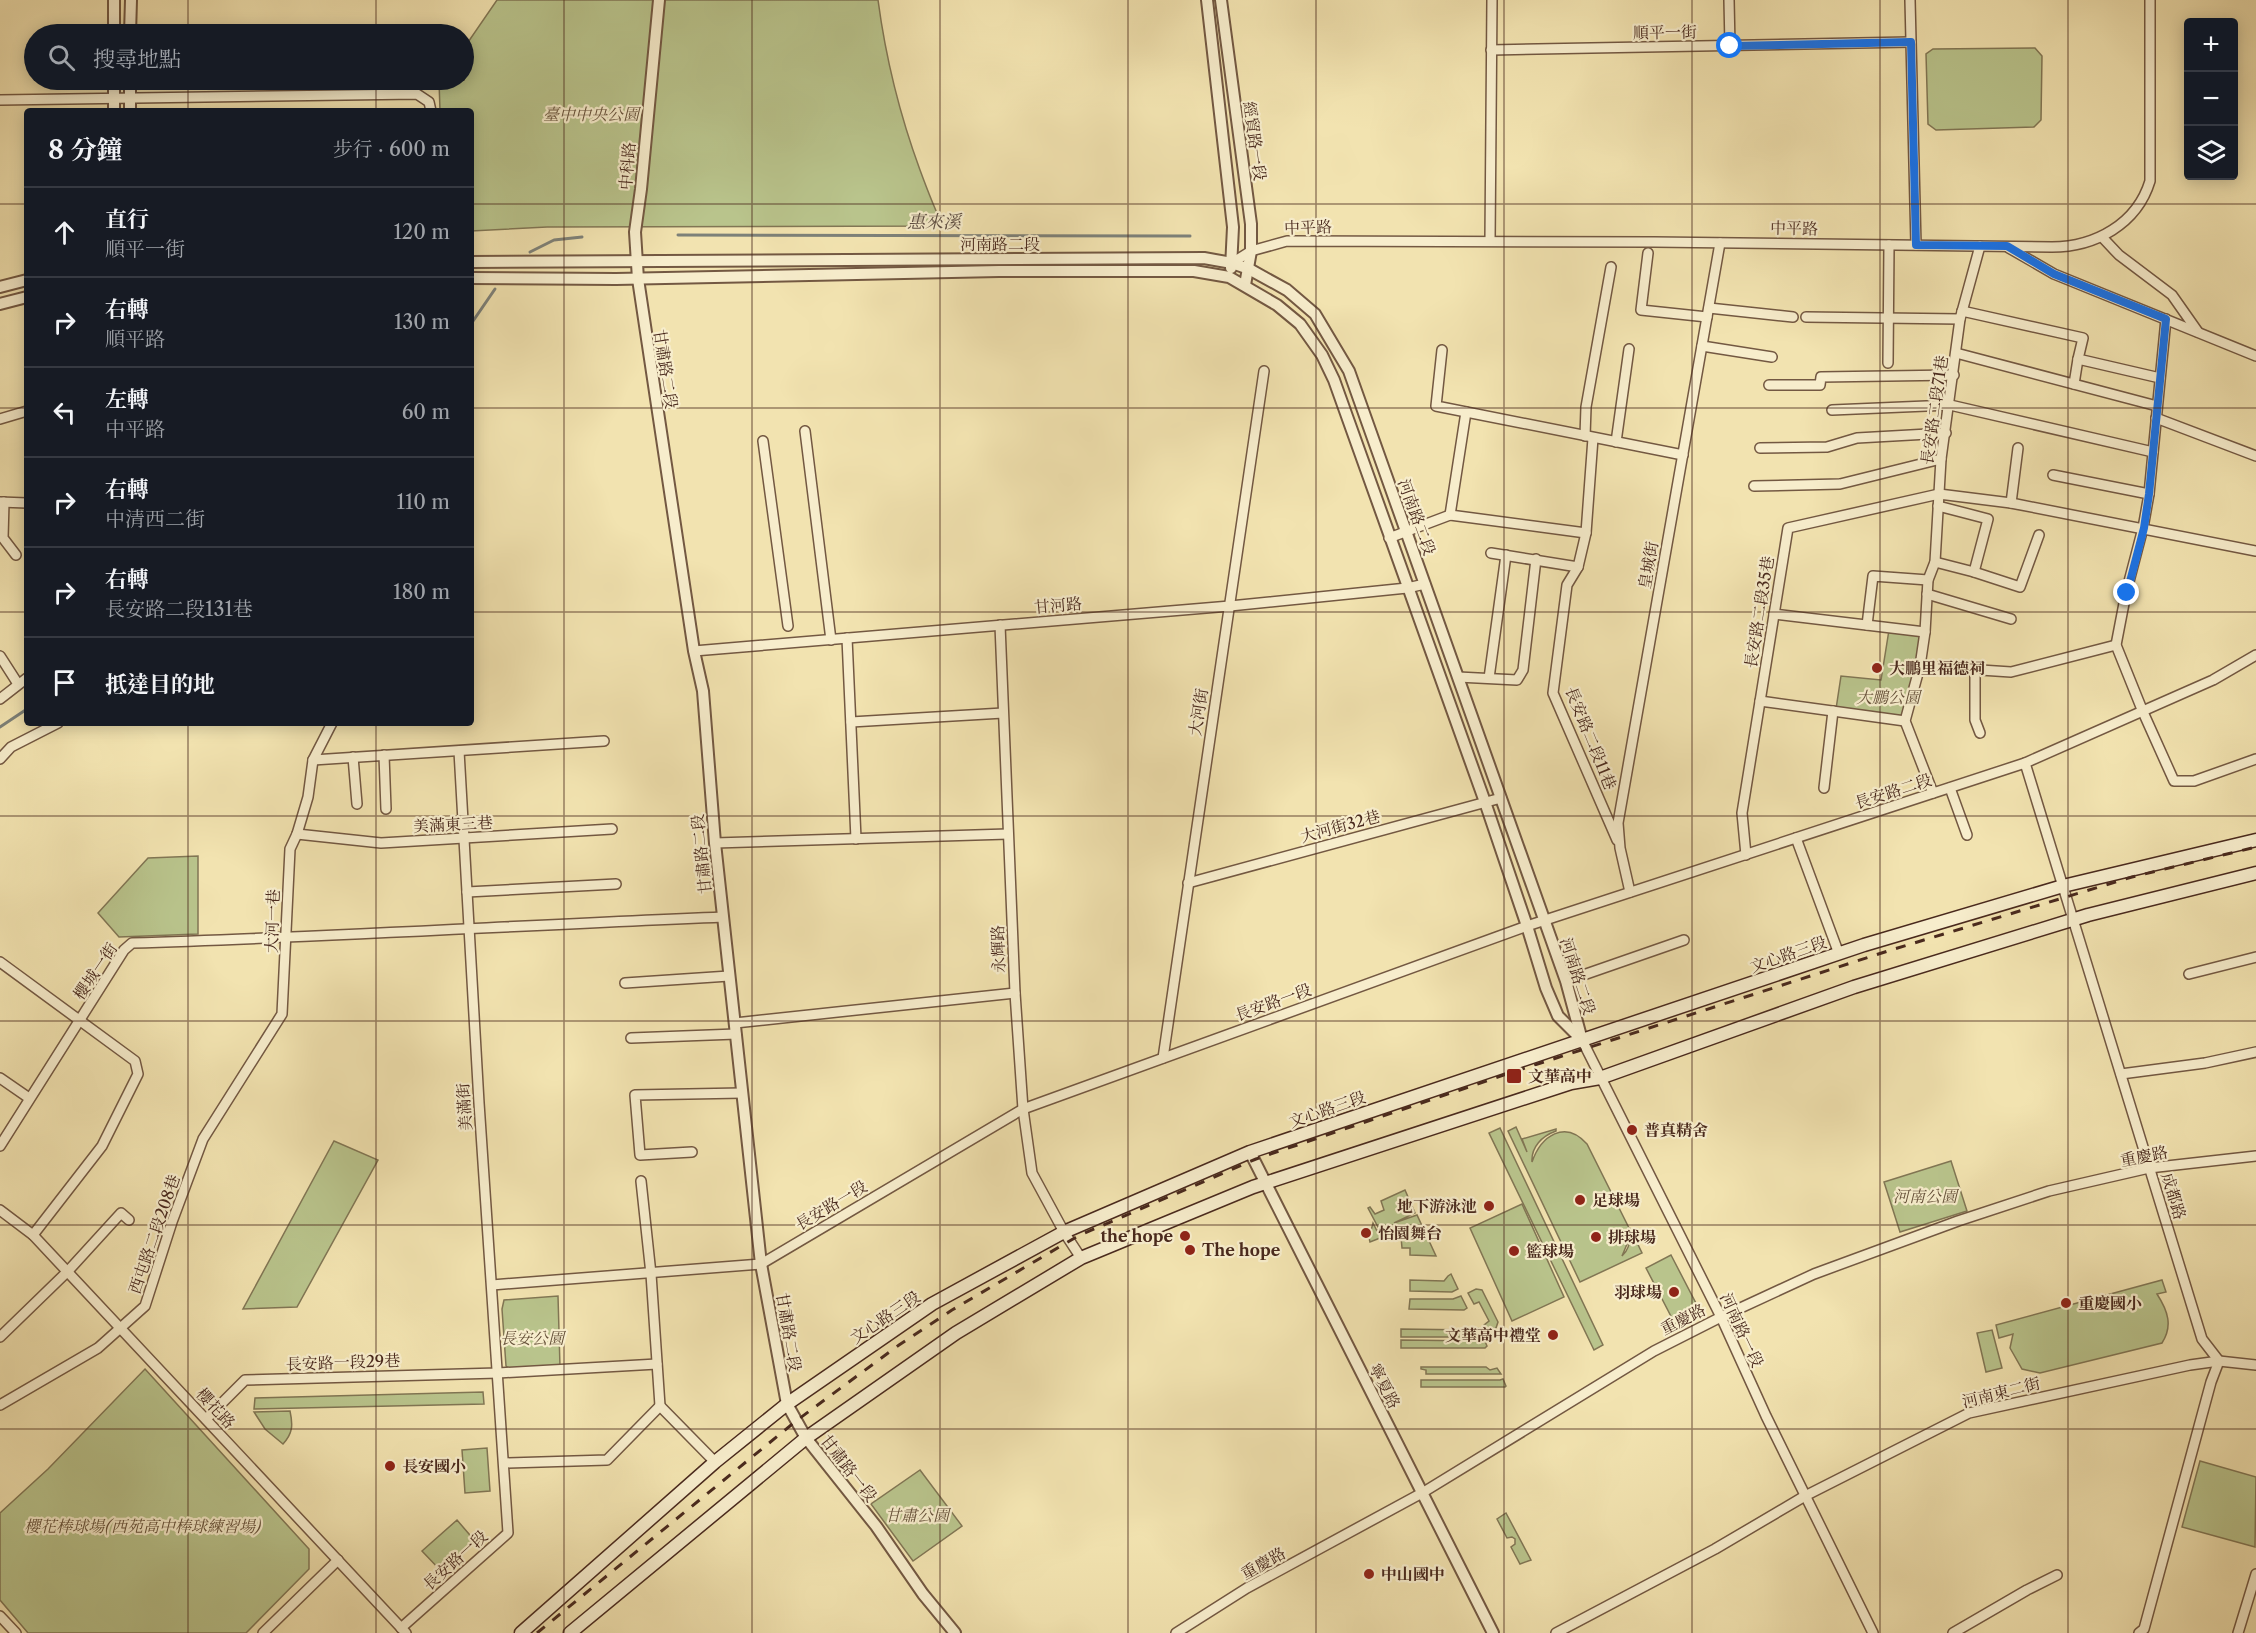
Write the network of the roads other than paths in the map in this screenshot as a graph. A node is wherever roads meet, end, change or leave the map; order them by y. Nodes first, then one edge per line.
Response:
1 (114, 0) edge
2 (131, 0) edge
3 (659, 0) edge
4 (1207, 0) edge
5 (1221, 0) edge
6 (1492, 0) edge
7 (1729, 0) edge
8 (1910, 0) edge
9 (2150, 0) edge
10 (114, 24) edge
11 (130, 24) edge
12 (1911, 42) junction
13 (1730, 46) junction
14 (1491, 50) junction
15 (114, 90) edge
16 (130, 90) edge
17 (130, 97) junction
18 (114, 98) junction
19 (0, 100) edge
20 (114, 108) edge
21 (130, 108) edge
22 (430, 108) edge
23 (2102, 237) junction
24 (1490, 241) junction
25 (1720, 243) junction
26 (1889, 245) junction
27 (1916, 245) junction
28 (1980, 246) junction
29 (2007, 246) junction
30 (1251, 251) junction
31 (1648, 253) dead end
32 (474, 262) edge
33 (636, 262) junction
34 (1232, 263) junction
35 (1611, 267) dead end
36 (1249, 269) junction
37 (474, 278) edge
38 (1229, 278) junction
39 (638, 279) junction
40 (24, 281) edge
41 (1245, 285) junction
42 (0, 287) edge
43 (24, 298) edge
44 (0, 304) edge
45 (1708, 312) junction
46 (1961, 315) junction
47 (1793, 317) dead end
48 (1806, 317) dead end
49 (1888, 318) junction
50 (2166, 319) junction
51 (2198, 332) junction
52 (1702, 346) junction
53 (1629, 349) dead end
54 (1442, 350) dead end
55 (1956, 353) junction
56 (2256, 356) edge
57 (1772, 357) dead end
58 (2078, 359) junction
59 (1888, 363) dead end
60 (1264, 371) dead end
61 (1954, 375) junction
62 (2160, 378) junction
63 (2074, 384) junction
64 (1769, 385) dead end
65 (1950, 405) junction
66 (2157, 406) junction
67 (1832, 410) dead end
68 (24, 412) edge
69 (1466, 412) junction
70 (2156, 418) junction
71 (0, 419) edge
72 (805, 431) dead end
73 (1946, 433) junction
74 (1589, 437) junction
75 (763, 441) dead end
76 (1616, 442) junction
77 (1760, 448) dead end
78 (2018, 448) dead end
79 (2153, 452) junction
80 (1683, 455) junction
81 (2256, 456) edge
82 (1941, 459) junction
83 (2053, 475) dead end
84 (1754, 486) dead end
85 (1939, 494) junction
86 (2149, 494) junction
87 (2, 502) edge
88 (24, 503) edge
89 (2011, 503) junction
90 (1938, 506) junction
91 (1450, 515) junction
92 (2144, 528) junction
93 (1406, 533) junction
94 (1586, 533) junction
95 (2039, 535) dead end
96 (1389, 538) junction
97 (2256, 551) edge
98 (1491, 552) dead end
99 (16, 555) dead end
100 (1506, 555) junction
101 (1536, 559) junction
102 (1935, 562) junction
103 (1578, 567) junction
104 (1974, 572) junction
105 (1928, 580) junction
106 (1425, 584) junction
107 (1407, 588) junction
108 (1927, 594) junction
109 (1230, 606) junction
110 (1773, 614) junction
111 (2011, 619) dead end
112 (1867, 625) junction
113 (788, 626) dead end
114 (1000, 626) junction
115 (1925, 632) junction
116 (847, 638) junction
117 (831, 640) junction
118 (2116, 645) junction
119 (693, 651) junction
120 (2256, 655) edge
121 (0, 656) edge
122 (1920, 666) junction
123 (1975, 670) junction
124 (1458, 677) junction
125 (1489, 678) junction
126 (24, 680) edge
127 (18, 684) junction
128 (0, 699) edge
129 (1760, 701) junction
130 (1833, 711) junction
131 (2143, 712) junction
132 (1003, 713) junction
133 (851, 722) junction
134 (1905, 722) junction
135 (52, 726) edge
136 (330, 726) edge
137 (1980, 733) dead end
138 (604, 741) dead end
139 (459, 751) junction
140 (384, 755) junction
141 (353, 757) junction
142 (0, 759) edge
143 (2256, 759) edge
144 (313, 760) junction
145 (2025, 763) junction
146 (1824, 788) dead end
147 (1950, 788) junction
148 (1933, 793) junction
149 (1501, 798) junction
150 (1485, 802) junction
151 (357, 804) dead end
152 (386, 809) dead end
153 (612, 829) dead end
154 (297, 834) junction
155 (1008, 834) junction
156 (1967, 835) dead end
157 (1796, 838) junction
158 (463, 839) junction
159 (856, 839) junction
160 (2256, 840) edge
161 (715, 843) junction
162 (1620, 848) junction
163 (1746, 855) junction
164 (2256, 873) edge
165 (1188, 883) junction
166 (616, 884) dead end
167 (2063, 886) junction
168 (467, 892) junction
169 (1630, 892) junction
170 (723, 917) junction
171 (1544, 920) junction
172 (2074, 920) junction
173 (1527, 926) junction
174 (468, 927) junction
175 (287, 938) junction
176 (1684, 940) dead end
177 (1839, 954) junction
178 (2256, 957) edge
179 (0, 962) edge
180 (2189, 974) dead end
181 (729, 976) junction
182 (1566, 981) junction
183 (625, 983) dead end
184 (1014, 993) junction
185 (80, 1021) junction
186 (735, 1028) junction
187 (631, 1038) dead end
188 (1582, 1040) junction
189 (2256, 1052) edge
190 (1163, 1058) junction
191 (2121, 1074) junction
192 (0, 1077) edge
193 (1600, 1078) junction
194 (742, 1092) junction
195 (29, 1098) junction
196 (220, 1109) joint
197 (1023, 1109) junction
198 (0, 1146) edge
199 (692, 1152) dead end
200 (1250, 1152) junction
201 (2256, 1156) edge
202 (2149, 1168) junction
203 (641, 1181) dead end
204 (1266, 1183) junction
205 (0, 1210) edge
206 (129, 1220) dead end
207 (1064, 1232) junction
208 (33, 1235) junction
209 (1081, 1258) junction
210 (761, 1264) junction
211 (68, 1271) junction
212 (651, 1274) junction
213 (492, 1285) junction
214 (1721, 1317) junction
215 (121, 1328) junction
216 (0, 1337) edge
217 (2219, 1361) junction
218 (657, 1364) junction
219 (2256, 1365) edge
220 (498, 1373) junction
221 (787, 1404) junction
222 (0, 1405) edge
223 (660, 1406) junction
224 (206, 1419) junction
225 (806, 1438) junction
226 (715, 1462) junction
227 (504, 1463) junction
228 (1422, 1493) junction
229 (1805, 1496) junction
230 (338, 1560) junction
231 (2256, 1574) edge
232 (2057, 1575) dead end
233 (0, 1616) edge
234 (404, 1630) edge
235 (265, 1632) edge
236 (16, 1633) edge
237 (521, 1633) edge
238 (570, 1633) edge
239 (955, 1633) edge
240 (1176, 1633) edge
241 (1493, 1633) edge
242 (1556, 1633) edge
243 (1873, 1633) edge
244 (1953, 1633) edge
245 (2139, 1633) edge
246 (2238, 1633) edge

1 - 10 street
2 - 11 street
3 - 33 street, 中科路
4 - 34 street, 經貿路一段
5 - 30 street, 經貿路一段
6 - 14 street
7 - 13 street
8 - 12 street
9 - 23 street, 中平路
12 - 13 street, 順平一街
12 - 27 street
13 - 14 street, 順平一街
14 - 24 street
15 - 18 street
16 - 17 street
17 - 18 street
17 - 21 street
17 - 22 street
18 - 19 street
18 - 20 street
23 - 29 street, 中平路
23 - 51 street
24 - 25 street, 中平路
24 - 30 street, 中平路
25 - 26 street, 中平路
25 - 45 street, 皇城街
26 - 27 street, 中平路
26 - 49 street
27 - 28 street, 中平路
28 - 29 street, 中平路
28 - 46 street, 長安路二段71巷
29 - 50 street
30 - 34 street, 中平路
30 - 36 street, 經貿路一段
31 - 45 street
32 - 33 street, 河南路二段
33 - 34 street, 河南路二段
33 - 39 street, 甘肅路二段
34 - 36 street, 河南路二段
34 - 38 street, 經貿路一段
35 - 74 street, 長安路二段11巷
36 - 41 street, 經貿路一段
36 - 93 street, 河南路二段
37 - 39 street, 河南路二段
38 - 39 street, 河南路二段
38 - 41 street, 河南路二段
39 - 119 street, 甘肅路二段
40 - 42 street
41 - 96 street, 河南路二段
43 - 44 street
45 - 47 street
45 - 52 street, 皇城街
46 - 49 street
46 - 55 street, 長安路二段71巷
46 - 58 street
48 - 49 street
49 - 59 street
50 - 51 street
50 - 62 street
51 - 56 street
52 - 57 street
52 - 80 street, 皇城街
53 - 76 street
54 - 69 street
55 - 61 street, 長安路二段71巷
55 - 63 street
58 - 62 street
58 - 63 street
60 - 109 street, 大河街
61 - 64 street
61 - 65 street, 長安路二段71巷
62 - 66 street
63 - 66 street
65 - 67 street
65 - 73 street, 長安路二段71巷
65 - 79 street
66 - 70 street
68 - 71 street
69 - 74 street
69 - 91 street
70 - 79 street
70 - 81 street
72 - 117 street
73 - 77 street
73 - 82 street, 長安路二段71巷
74 - 76 street
74 - 94 street, 長安路二段11巷
75 - 113 street
76 - 80 street
78 - 89 street
79 - 86 street
80 - 162 street, 皇城街
82 - 84 street
82 - 85 street, 長安路二段71巷
83 - 86 street
85 - 89 street
85 - 90 street, 長安路二段71巷
85 - 110 street, 長安路二段35巷
86 - 92 street
87 - 88 street
87 - 99 street
89 - 92 street
90 - 102 street, 長安路二段71巷
90 - 104 street
91 - 93 street
91 - 94 street
92 - 97 street
92 - 118 street
93 - 96 street
93 - 106 street, 河南路二段
94 - 103 street, 長安路二段11巷
95 - 104 street
96 - 107 street, 河南路二段
98 - 100 street
100 - 101 street
100 - 125 street
101 - 103 street
101 - 125 street
102 - 104 street
102 - 105 street, 長安路二段71巷
103 - 162 street, 長安路二段11巷
105 - 108 street, 長安路二段71巷
105 - 112 street
106 - 107 street, 甘河路
106 - 124 street, 河南路二段
107 - 109 street, 甘河路
107 - 150 street, 河南路二段
108 - 111 street
108 - 115 street, 長安路二段71巷
109 - 114 street, 甘河路
109 - 165 street, 大河街
110 - 112 street
110 - 129 street, 長安路二段35巷
112 - 115 street
114 - 116 street, 甘河路
114 - 132 street, 永輝路
115 - 122 street, 長安路二段71巷
116 - 117 street, 甘河路
116 - 133 street
117 - 119 street, 甘河路
118 - 123 street
118 - 131 street
119 - 161 street, 甘肅路二段
120 - 131 street, 長安路二段
121 - 127 street
122 - 123 street
122 - 134 street, 長安路二段71巷
123 - 137 street
124 - 125 street
124 - 149 street, 河南路二段
126 - 127 street
127 - 128 street
129 - 130 street
129 - 163 street, 長安路二段35巷
130 - 134 street
130 - 146 street
131 - 143 street
131 - 145 street, 長安路二段
132 - 133 street
132 - 155 street, 永輝路
133 - 159 street
134 - 148 street
135 - 142 street
136 - 144 street, 大河一巷
138 - 139 street
139 - 140 street
139 - 158 street, 美滿街
140 - 141 street
140 - 152 street
141 - 144 street
141 - 151 street
144 - 154 street, 大河一巷
145 - 147 street, 長安路二段
145 - 167 street, 成都路
147 - 148 street, 長安路二段
147 - 156 street
148 - 157 street, 長安路二段
149 - 150 street, 大河街32巷
149 - 171 street, 河南路二段
150 - 165 street, 大河街32巷
150 - 173 street, 河南路二段
153 - 158 street, 美滿東三巷
154 - 158 street, 美滿東三巷
154 - 175 street, 大河一巷
155 - 159 street
155 - 184 street, 永輝路
157 - 163 street, 長安路二段
157 - 177 street
158 - 168 street, 美滿街
159 - 161 street
160 - 167 main road, 文心路三段
161 - 170 street, 甘肅路二段
162 - 169 street, 皇城街
163 - 169 street, 長安路二段
164 - 172 main road
165 - 190 street, 大河街
166 - 168 street
167 - 172 street, 成都路
167 - 177 main road, 文心路三段
168 - 174 street, 美滿街
169 - 171 street, 長安路二段
170 - 174 street
170 - 181 street, 甘肅路二段
171 - 173 street, 長安路二段
171 - 182 street, 河南路二段
172 - 191 street, 成都路
172 - 193 main road
173 - 188 street, 河南路二段
173 - 190 street, 長安路一段
174 - 175 street
174 - 213 street, 美滿街
175 - 185 street, 櫻城一街
175 - 196 street, 大河一巷
176 - 182 street
177 - 188 main road, 文心路三段
178 - 180 street
179 - 185 street
181 - 183 street
181 - 186 street, 甘肅路二段
182 - 188 street, 河南路二段
184 - 186 street
184 - 197 street, 永輝路
185 - 195 street, 櫻城一街
185 - 208 street
186 - 187 street
186 - 194 street, 甘肅路二段
188 - 193 street, 河南路一段
188 - 200 main road, 文心路三段
189 - 191 street
190 - 197 street, 長安路一段
191 - 202 street, 成都路
192 - 195 street
193 - 204 main road
193 - 214 street, 河南路一段
194 - 199 street
194 - 210 street, 甘肅路二段
195 - 198 street, 櫻城一街
196 - 215 street, 西屯路二段208巷
197 - 207 street, 永輝路
197 - 210 street, 長安路一段
200 - 204 street, 寧夏路
200 - 207 main road, 文心路三段
201 - 202 street, 重慶路
202 - 214 street, 重慶路
202 - 217 street, 成都路
203 - 212 street
204 - 209 main road
204 - 228 street, 寧夏路
205 - 208 street, 櫻花路
206 - 211 street
207 - 209 street, 永輝路
207 - 221 main road, 文心路三段
208 - 211 street, 櫻花路
209 - 225 main road
210 - 212 street, 長安路一段
210 - 221 street, 甘肅路二段
211 - 215 street, 櫻花路
211 - 216 street
212 - 213 street, 長安路一段
212 - 218 street
213 - 220 street, 長安路一段
214 - 228 street, 重慶路
214 - 229 street, 河南路一段
215 - 222 street, 西屯路二段208巷
215 - 224 street, 櫻花路
217 - 219 street, 河南東二街
217 - 229 street, 河南東二街
217 - 245 street
218 - 220 street, 長安路一段29巷
218 - 223 street
220 - 224 street, 長安路一段29巷
220 - 227 street, 長安路一段
221 - 225 street, 甘肅路二段
221 - 226 main road, 文心路三段
223 - 226 street
223 - 227 street
224 - 230 street, 櫻花路
225 - 238 main road
225 - 239 street, 甘肅路一段
226 - 237 main road, 文心路三段
227 - 234 street, 長安路一段
228 - 240 street, 重慶路
228 - 241 street, 寧夏路
229 - 242 street, 河南東二街
229 - 243 street, 河南路一段
230 - 234 street, 櫻花路
230 - 235 street
231 - 246 street
232 - 244 street
233 - 236 street

